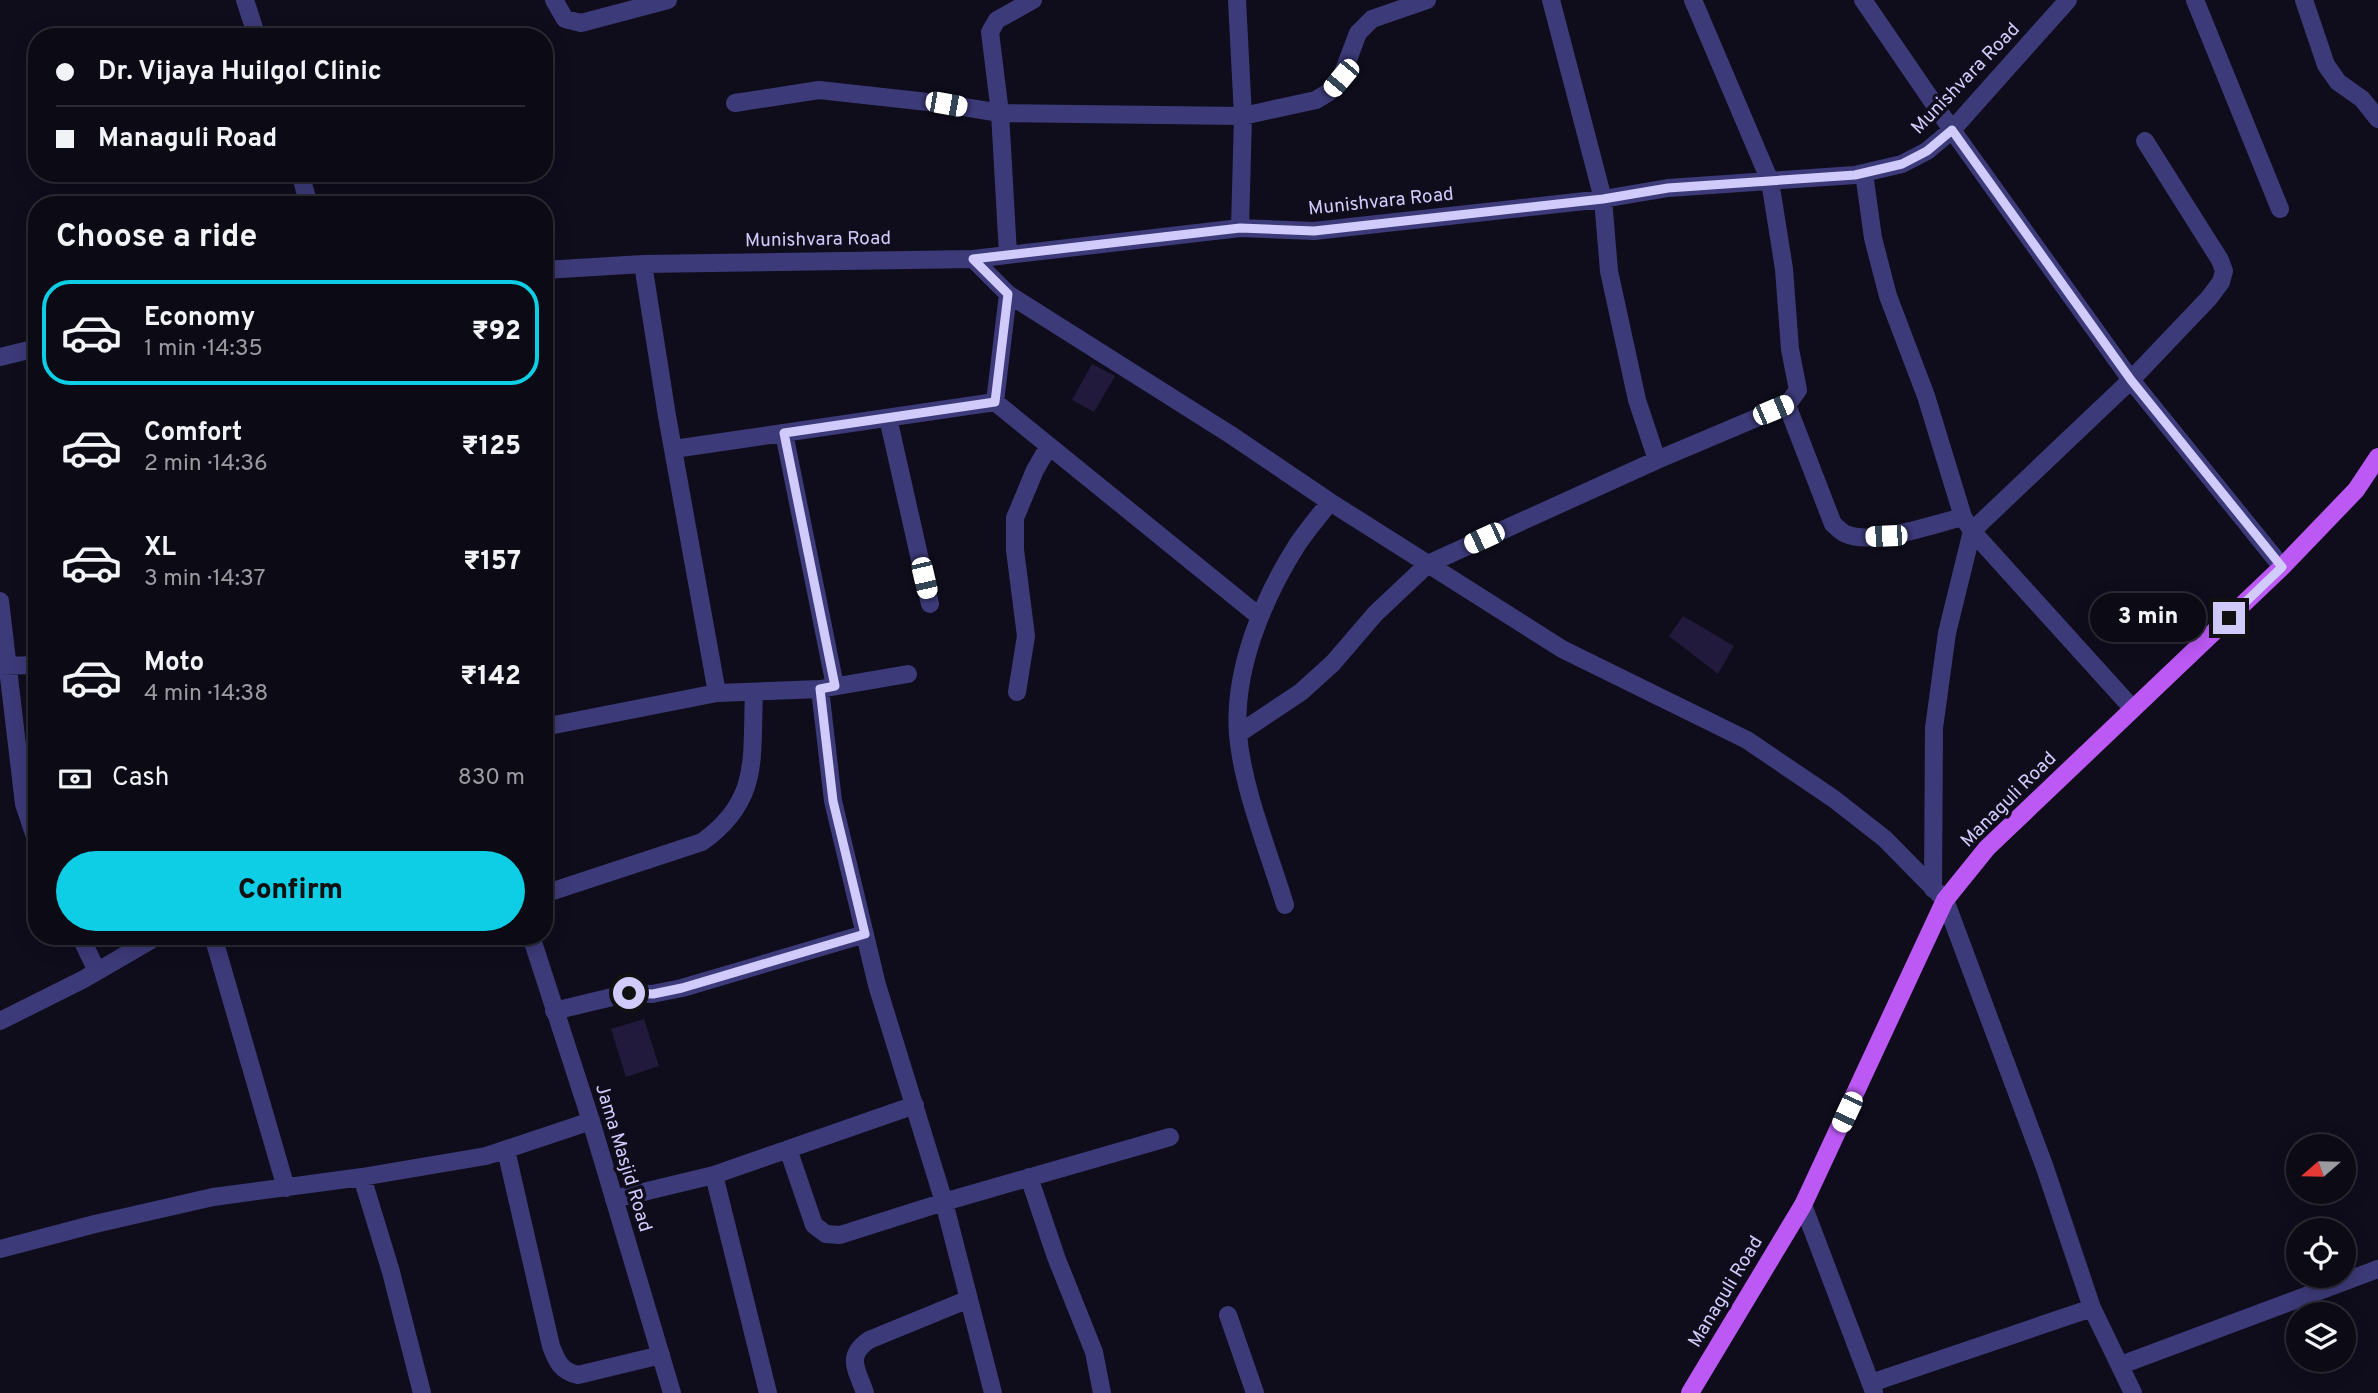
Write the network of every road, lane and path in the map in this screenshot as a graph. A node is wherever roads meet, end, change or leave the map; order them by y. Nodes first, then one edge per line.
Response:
1 (245, 0) edge
2 (554, 0) edge
3 (668, 0) edge
4 (1033, 0) edge
5 (1237, 0) edge
6 (1427, 0) edge
7 (1552, 0) edge
8 (1693, 0) edge
9 (1863, 0) edge
10 (2068, 0) edge
11 (2195, 0) edge
12 (2304, 0) edge
13 (254, 28) edge
14 (2370, 98) edge
15 (735, 103) dead end
16 (1000, 113) junction
17 (1243, 116) junction
18 (2378, 119) edge
19 (1952, 130) junction
20 (2145, 141) dead end
21 (1864, 173) junction
22 (1769, 181) junction
23 (1603, 199) junction
24 (2280, 209) dead end
25 (1240, 228) junction
26 (1008, 254) junction
27 (973, 259) junction
28 (643, 264) junction
29 (553, 269) edge
30 (1008, 294) junction
31 (28, 350) edge
32 (0, 357) edge
33 (2131, 380) junction
34 (995, 402) junction
35 (1787, 405) junction
36 (888, 418) junction
37 (784, 433) junction
38 (1049, 446) junction
39 (674, 449) junction
40 (2378, 457) edge
41 (1657, 460) junction
42 (1330, 502) junction
43 (1967, 524) junction
44 (1429, 564) junction
45 (2282, 567) junction
46 (0, 601) edge
47 (930, 604) dead end
48 (1260, 617) junction
49 (28, 665) edge
50 (4, 666) edge
51 (908, 674) dead end
52 (828, 688) junction
53 (1017, 692) dead end
54 (717, 693) junction
55 (754, 693) junction
56 (2133, 709) junction
57 (553, 725) edge
58 (1238, 734) junction
59 (28, 816) edge
60 (553, 891) edge
61 (1939, 894) junction
62 (1285, 905) dead end
63 (865, 934) junction
64 (84, 945) edge
65 (142, 945) edge
66 (216, 945) edge
67 (534, 945) edge
68 (97, 971) junction
69 (554, 1011) junction
70 (0, 1021) edge
71 (915, 1105) junction
72 (591, 1121) junction
73 (1170, 1137) dead end
74 (788, 1149) junction
75 (506, 1150) junction
76 (714, 1175) junction
77 (362, 1177) junction
78 (1029, 1177) junction
79 (286, 1188) junction
80 (614, 1199) junction
81 (944, 1202) junction
82 (1803, 1205) junction
83 (0, 1249) edge
84 (2378, 1269) edge
85 (970, 1299) junction
86 (2092, 1308) junction
87 (1228, 1315) dead end
88 (661, 1355) junction
89 (2121, 1365) junction
90 (1872, 1388) edge
91 (422, 1393) edge
92 (672, 1393) edge
93 (768, 1393) edge
94 (865, 1393) edge
95 (993, 1393) edge
96 (1102, 1393) edge
97 (1255, 1393) edge
98 (1690, 1393) edge
99 (2133, 1393) edge

1 - 13 street
2 - 3 street
4 - 16 street
5 - 17 street
6 - 17 street
7 - 23 street
8 - 22 street
9 - 19 street
10 - 19 street, Munishvara Road
11 - 24 street
12 - 14 street
14 - 18 street
15 - 16 street
16 - 17 street
16 - 26 street
17 - 25 street
19 - 21 street, Munishvara Road
19 - 33 street
20 - 33 street
21 - 22 street, Munishvara Road
21 - 43 street
22 - 23 street, Munishvara Road
22 - 35 street
23 - 25 street, Munishvara Road
23 - 41 street
25 - 26 street, Munishvara Road
26 - 27 street, Munishvara Road
27 - 28 street, Munishvara Road
27 - 30 street
28 - 29 street, Munishvara Road
28 - 39 street
30 - 34 street
30 - 42 street
31 - 32 street
33 - 43 street
33 - 45 street
34 - 36 street
34 - 38 street
35 - 41 street
35 - 43 street
36 - 37 street
36 - 47 street
37 - 39 street
37 - 52 street
38 - 48 street
38 - 53 street
39 - 54 street
40 - 45 main road, Managuli Road
41 - 44 street
42 - 44 street
42 - 48 street
43 - 56 street
43 - 61 street
44 - 58 street
44 - 61 street
45 - 56 main road, Managuli Road
46 - 50 street
48 - 58 street
49 - 50 street
50 - 59 street
51 - 52 street
52 - 55 street
52 - 63 street
54 - 55 street
54 - 57 street
55 - 60 street
56 - 61 main road, Managuli Road
58 - 62 street
61 - 82 main road, Managuli Road
61 - 86 street
63 - 69 street
63 - 71 street
64 - 68 street
65 - 68 street
66 - 79 street
67 - 69 street, Jama Masjid Road
68 - 70 street
69 - 72 street, Jama Masjid Road
71 - 74 street
71 - 81 street
72 - 75 street
72 - 80 street, Jama Masjid Road
73 - 78 street
74 - 76 street
74 - 81 street
75 - 77 street
75 - 88 street
76 - 80 street
76 - 93 street
77 - 79 street
77 - 91 street
78 - 81 street
78 - 96 street
79 - 83 street
80 - 88 street, Jama Masjid Road
81 - 85 street
82 - 90 street
82 - 98 main road, Managuli Road
84 - 89 street
85 - 94 street
85 - 95 street
86 - 89 street
86 - 90 street
87 - 97 street
88 - 92 street, Jama Masjid Road
89 - 99 street

